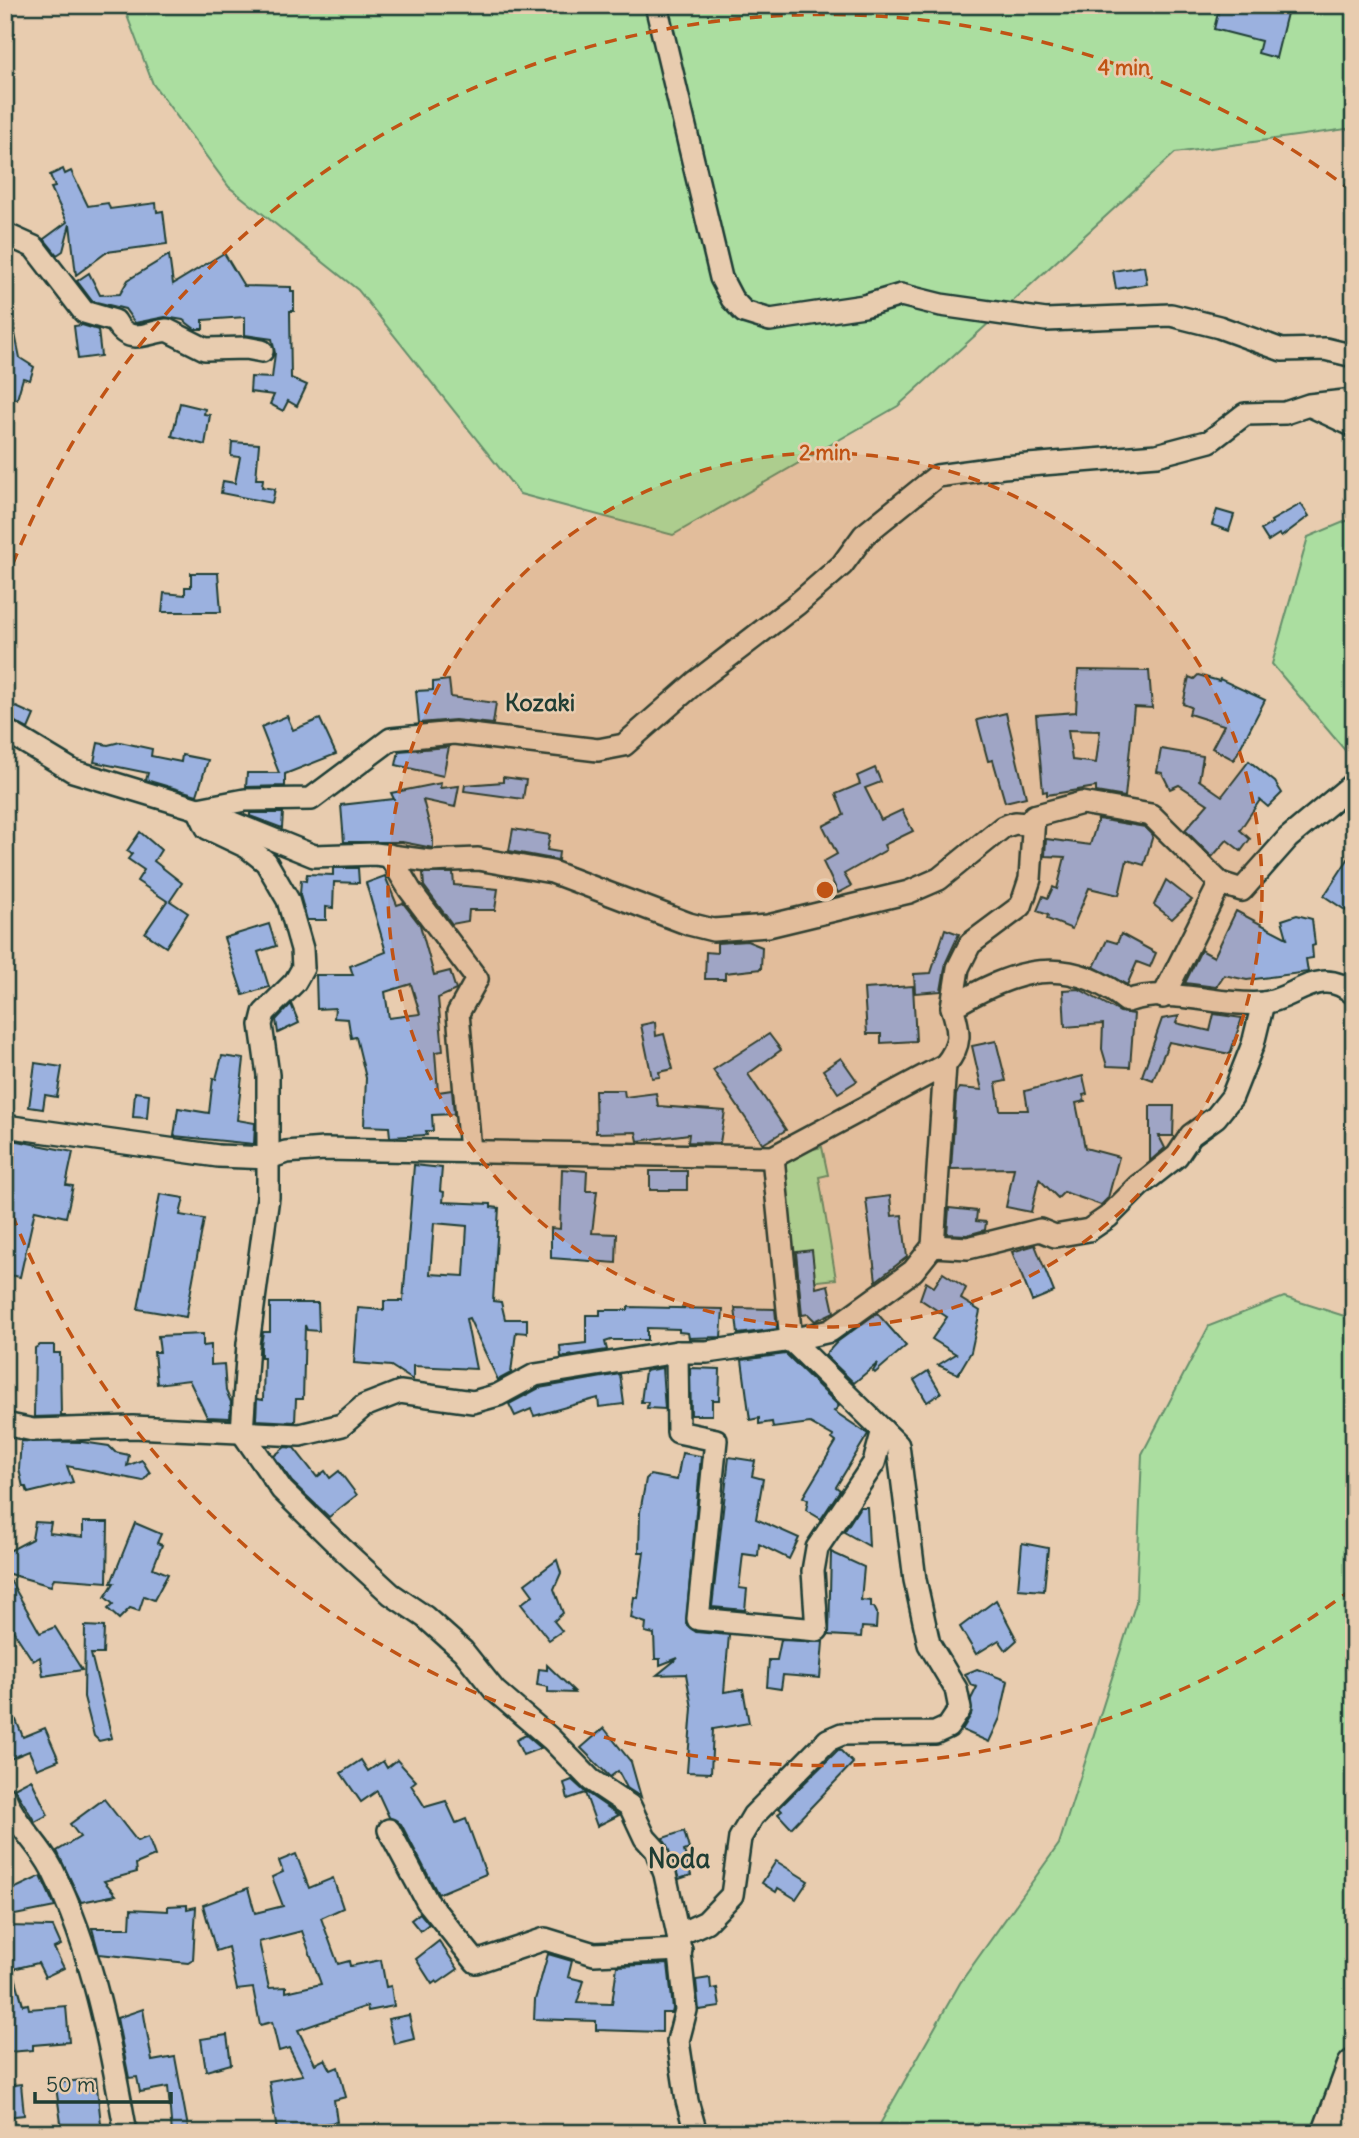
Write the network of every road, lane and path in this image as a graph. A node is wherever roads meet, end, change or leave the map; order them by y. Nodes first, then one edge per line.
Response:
1 (656, 5) edge
2 (5, 234) edge
3 (262, 351) dead end
4 (1354, 356) edge
5 (1354, 400) edge
6 (1309, 405) junction
7 (1354, 426) edge
8 (5, 730) edge
9 (1354, 783) edge
10 (198, 810) junction
11 (1034, 816) junction
12 (389, 855) junction
13 (1220, 883) junction
14 (1354, 994) edge
15 (1163, 997) junction
16 (1263, 1003) junction
17 (952, 1007) junction
18 (945, 1065) junction
19 (5, 1126) edge
20 (470, 1151) junction
21 (773, 1157) junction
22 (269, 1158) junction
23 (933, 1246) junction
24 (791, 1340) junction
25 (677, 1352) junction
26 (5, 1424) edge
27 (883, 1430) junction
28 (242, 1432) junction
29 (5, 1797) edge
30 (389, 1830) dead end
31 (680, 1943) junction
32 (1354, 2066) edge
33 (126, 2133) edge
34 (696, 2133) edge
35 (1329, 2133) edge

1 - 4 street
2 - 3 street
5 - 6 street
6 - 7 street
6 - 10 street
8 - 10 street
9 - 13 street
10 - 12 street
10 - 22 street
11 - 12 street
11 - 13 street
11 - 17 street
12 - 20 street
13 - 15 street
14 - 16 street
15 - 16 street
15 - 17 street
16 - 23 street
17 - 18 street
18 - 21 street
18 - 23 street
19 - 22 street
20 - 21 street
20 - 22 street
21 - 24 street
22 - 28 street
23 - 24 street
24 - 25 street
24 - 27 street
25 - 27 street
25 - 28 street
26 - 28 street
27 - 31 street
28 - 31 street
29 - 33 street
30 - 31 street
31 - 34 street
32 - 35 highway

